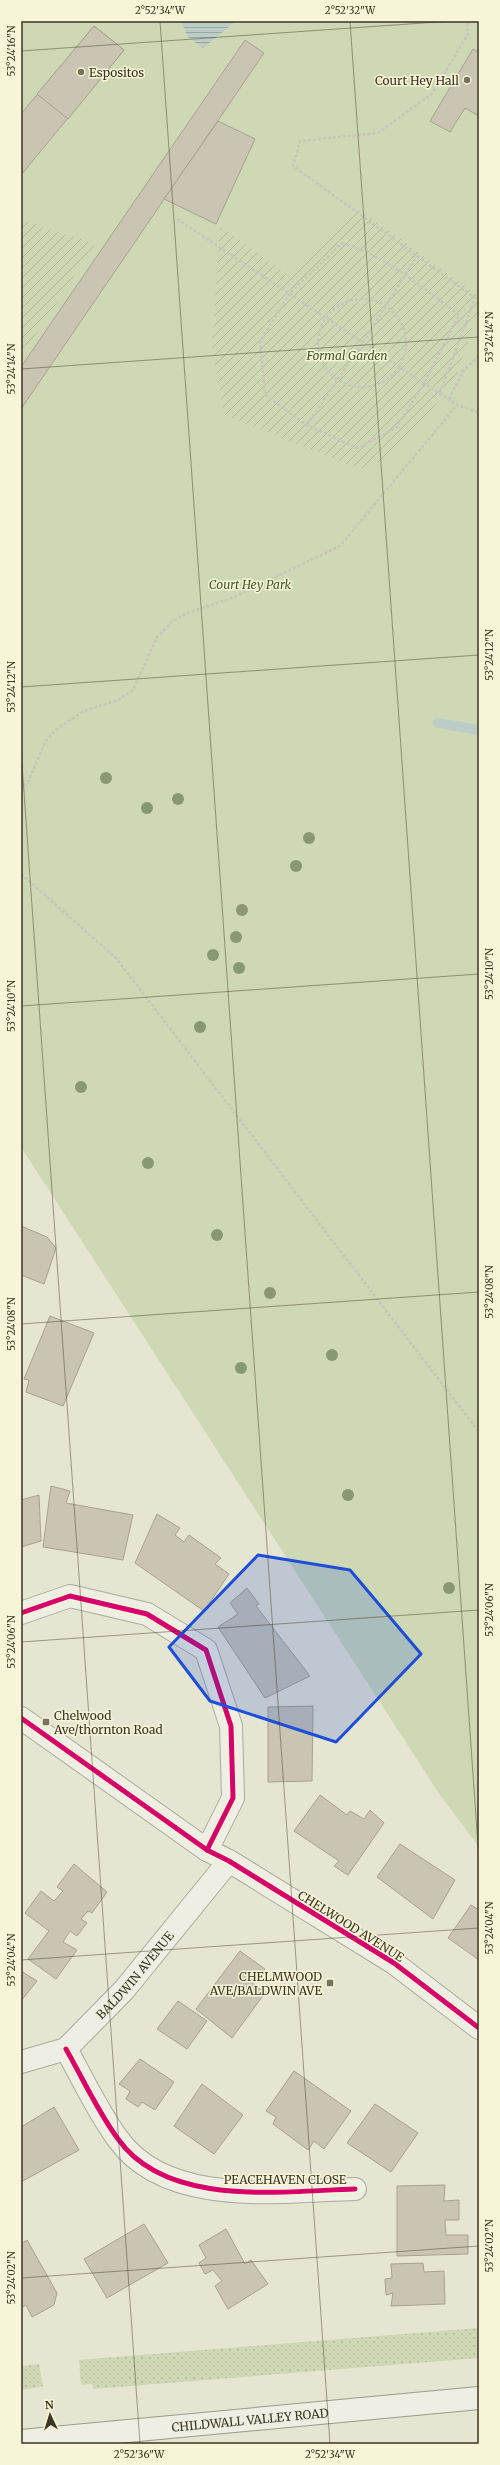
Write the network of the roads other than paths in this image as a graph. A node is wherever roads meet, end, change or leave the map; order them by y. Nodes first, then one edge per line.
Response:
1 (21, 1613) edge
2 (21, 1718) edge
3 (207, 1850) junction
4 (229, 1861) junction
5 (479, 2028) edge
6 (66, 2049) junction
7 (21, 2062) edge
8 (355, 2189) dead end
9 (479, 2398) edge
10 (21, 2441) edge

1 - 3 street
2 - 3 street, CHELWOOD AVENUE
3 - 4 street, CHELWOOD AVENUE
4 - 5 street, CHELWOOD AVENUE
4 - 6 street, BALDWIN AVENUE
6 - 7 street, BALDWIN AVENUE
6 - 8 street, PEACEHAVEN CLOSE
9 - 10 street, CHILDWALL VALLEY ROAD

